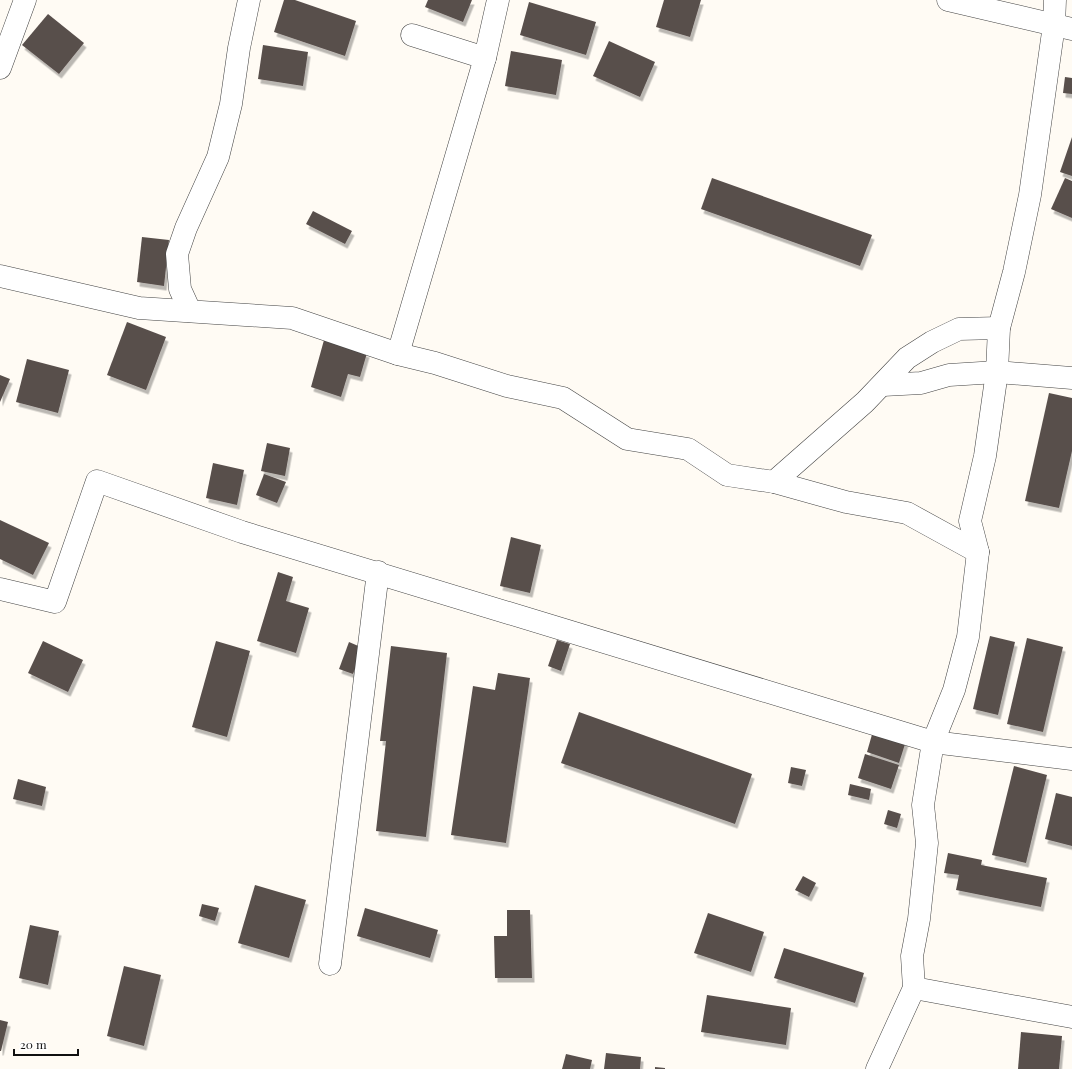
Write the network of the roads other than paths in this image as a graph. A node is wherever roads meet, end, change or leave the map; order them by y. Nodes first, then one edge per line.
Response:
1 (25, 0) edge
2 (249, 0) edge
3 (498, 0) edge
4 (948, 0) edge
5 (1055, 0) edge
6 (1063, 26) edge
7 (412, 35) dead end
8 (485, 58) junction
9 (0, 68) edge
10 (0, 276) edge
11 (190, 311) junction
12 (999, 328) junction
13 (398, 354) junction
14 (997, 372) junction
15 (1072, 378) edge
16 (883, 385) junction
17 (774, 482) junction
18 (978, 552) junction
19 (378, 572) junction
20 (0, 589) edge
21 (933, 742) junction
22 (1072, 759) edge
23 (330, 964) dead end
24 (914, 988) junction
25 (1072, 1017) edge
26 (877, 1069) edge

1 - 9 street
2 - 11 street
3 - 8 street
4 - 6 street
5 - 6 street
6 - 12 street
7 - 8 street
8 - 13 street
10 - 11 street
11 - 13 street
12 - 14 street
12 - 16 street
13 - 17 street
14 - 15 street
14 - 16 street
14 - 18 street
16 - 17 street
17 - 18 street
18 - 21 street
19 - 20 street
19 - 21 street
19 - 23 street
21 - 22 street
21 - 24 street
24 - 25 street
24 - 26 street

